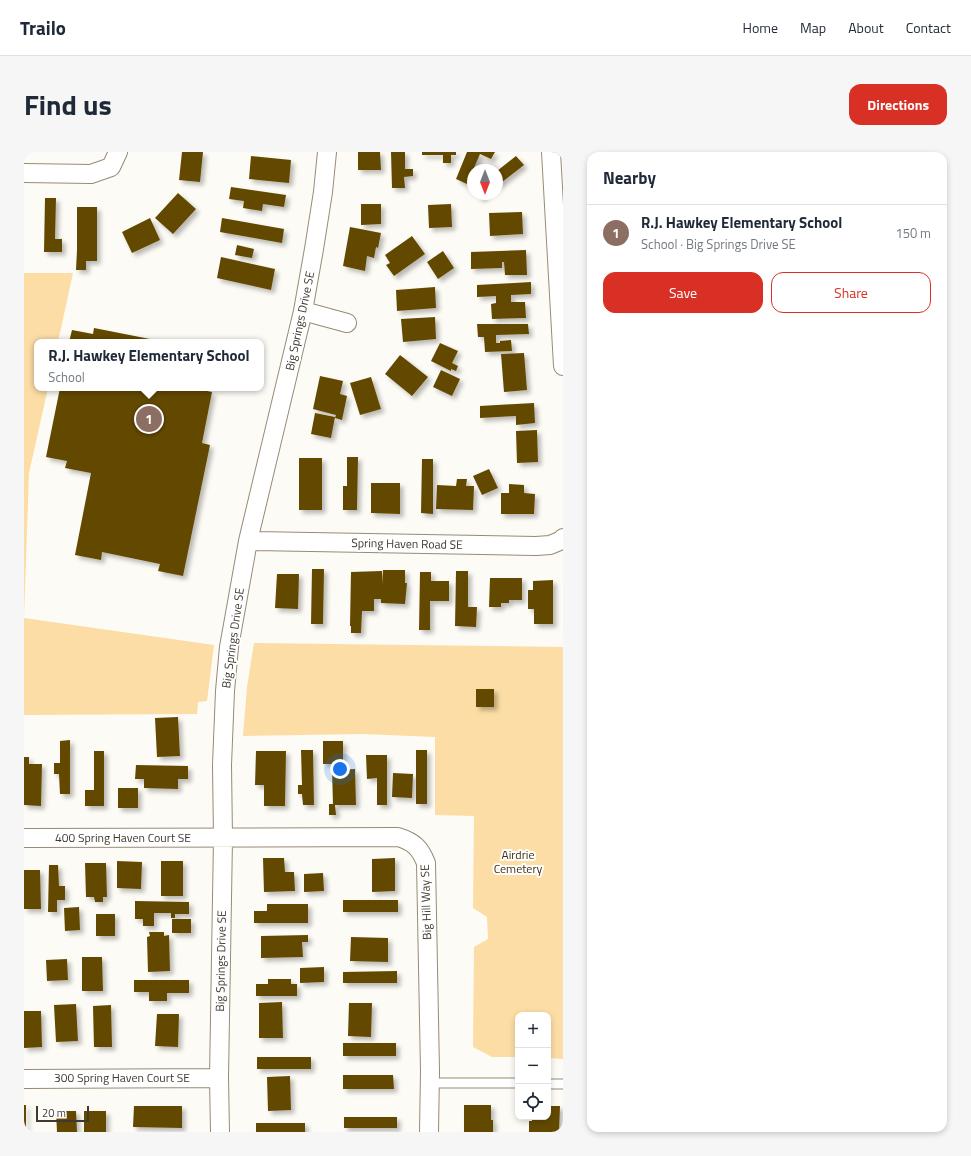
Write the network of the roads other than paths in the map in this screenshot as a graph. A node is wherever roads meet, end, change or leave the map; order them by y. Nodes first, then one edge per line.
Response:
1 (118, 152) edge
2 (327, 152) edge
3 (551, 152) edge
4 (24, 173) edge
5 (303, 311) junction
6 (347, 323) dead end
7 (563, 366) edge
8 (563, 538) edge
9 (248, 541) junction
10 (24, 838) edge
11 (223, 838) junction
12 (219, 1078) junction
13 (24, 1079) edge
14 (430, 1083) junction
15 (515, 1083) edge
16 (551, 1084) edge
17 (563, 1084) edge
18 (220, 1132) edge
19 (429, 1132) edge

1 - 4 street
2 - 5 street, Big Springs Drive SE
3 - 7 street
5 - 6 street
5 - 9 street, Big Springs Drive SE
8 - 9 street, Spring Haven Road SE
9 - 11 street, Big Springs Drive SE
10 - 11 street, 400 Spring Haven Court SE
11 - 12 street, Big Springs Drive SE
11 - 14 street, Big Hill Way SE
12 - 13 street, 300 Spring Haven Court SE
12 - 18 street, Big Springs Drive SE
14 - 15 lane
14 - 19 street, Big Hill Way SE
16 - 17 lane

